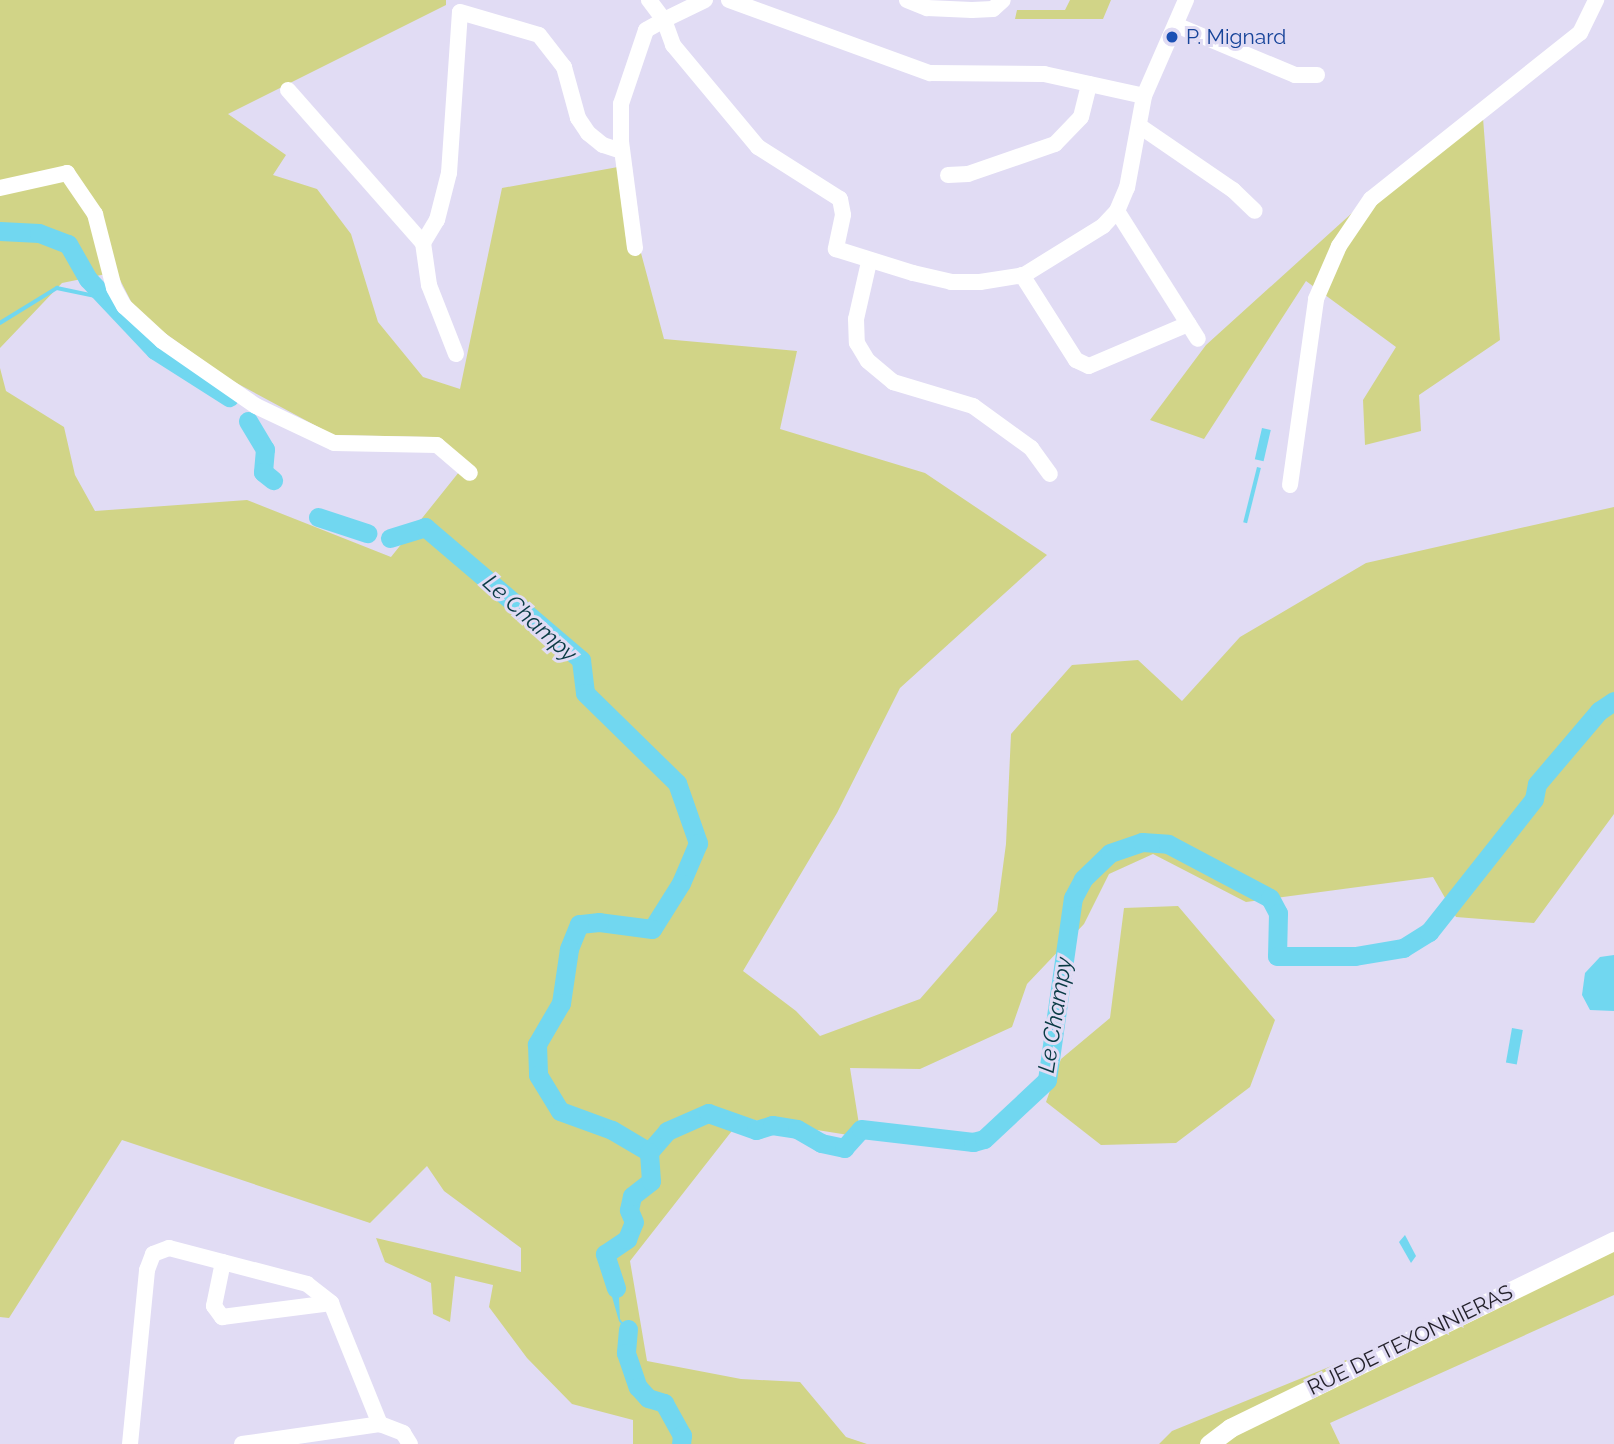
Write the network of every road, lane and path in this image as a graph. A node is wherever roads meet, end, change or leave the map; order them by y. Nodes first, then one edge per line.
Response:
1 (649, 0) edge
2 (705, 0) edge
3 (729, 0) edge
4 (907, 0) edge
5 (1186, 0) edge
6 (1596, 0) edge
7 (680, 4) edge
8 (998, 4) edge
9 (664, 20) junction
10 (1176, 24) junction
11 (1317, 75) dead end
12 (1089, 84) junction
13 (288, 90) dead end
14 (1144, 96) junction
15 (1142, 127) junction
16 (622, 151) junction
17 (948, 174) dead end
18 (0, 188) edge
19 (1117, 211) junction
20 (1255, 211) dead end
21 (423, 243) junction
22 (635, 248) dead end
23 (869, 262) junction
24 (1022, 275) junction
25 (1188, 324) junction
26 (1198, 339) dead end
27 (456, 354) dead end
28 (470, 473) dead end
29 (1050, 474) dead end
30 (1290, 485) dead end
31 (1614, 1241) edge
32 (223, 1262) junction
33 (331, 1303) junction
34 (380, 1424) junction
35 (130, 1444) edge
36 (242, 1444) edge
37 (410, 1444) edge
38 (1209, 1444) edge

1 - 9 street
2 - 7 street
3 - 12 street
4 - 8 street
5 - 10 street
6 - 30 street
7 - 9 street
9 - 16 street
9 - 23 street
10 - 11 street
10 - 14 street
12 - 14 street
12 - 17 street
13 - 21 street
14 - 15 street
15 - 19 street
15 - 20 street
16 - 21 street
16 - 22 street
18 - 28 street
19 - 24 street
19 - 25 street
21 - 27 street
23 - 24 street
23 - 29 street
24 - 25 street
25 - 26 street
31 - 38 main road, RUE DE TEXONNIERAS
32 - 33 street
32 - 33 street
32 - 35 street
33 - 34 street
34 - 36 street
34 - 37 street

